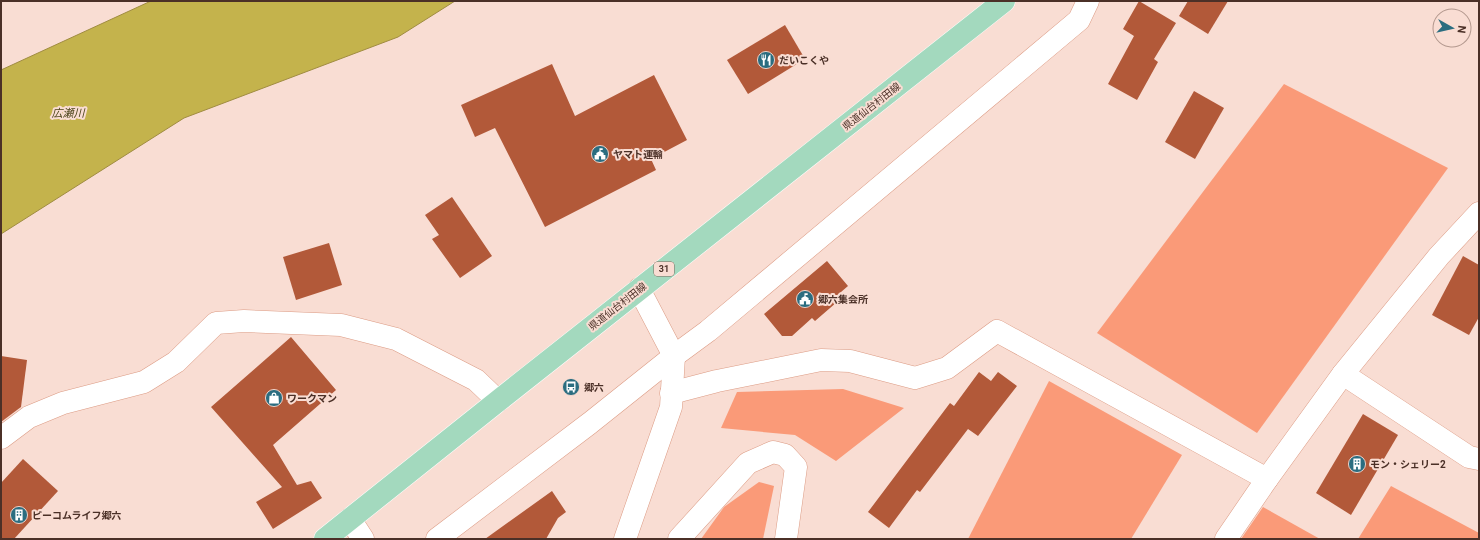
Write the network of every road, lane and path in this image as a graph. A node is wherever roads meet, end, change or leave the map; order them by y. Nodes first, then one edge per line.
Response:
1 (1004, 1) edge
2 (1088, 1) edge
3 (1475, 225) edge
4 (639, 289) junction
5 (674, 356) junction
6 (1344, 374) junction
7 (671, 393) junction
8 (498, 401) junction
9 (1, 438) edge
10 (1479, 459) edge
11 (1267, 479) junction
12 (350, 519) junction
13 (628, 538) edge
14 (325, 539) edge
15 (364, 539) edge
16 (437, 539) edge
17 (679, 539) edge
18 (786, 539) edge
19 (1226, 539) edge

1 - 4 main road, 県道仙台村田線 / 31
2 - 5 street
3 - 6 street
4 - 5 street
4 - 8 main road, 県道仙台村田線 / 31
5 - 7 street
5 - 16 street
6 - 10 street
6 - 11 street
7 - 11 street
7 - 13 street
8 - 9 street
8 - 12 main road, 県道仙台村田線 / 31
11 - 19 street
12 - 14 main road, 県道仙台村田線 / 31
12 - 15 street
17 - 18 street

